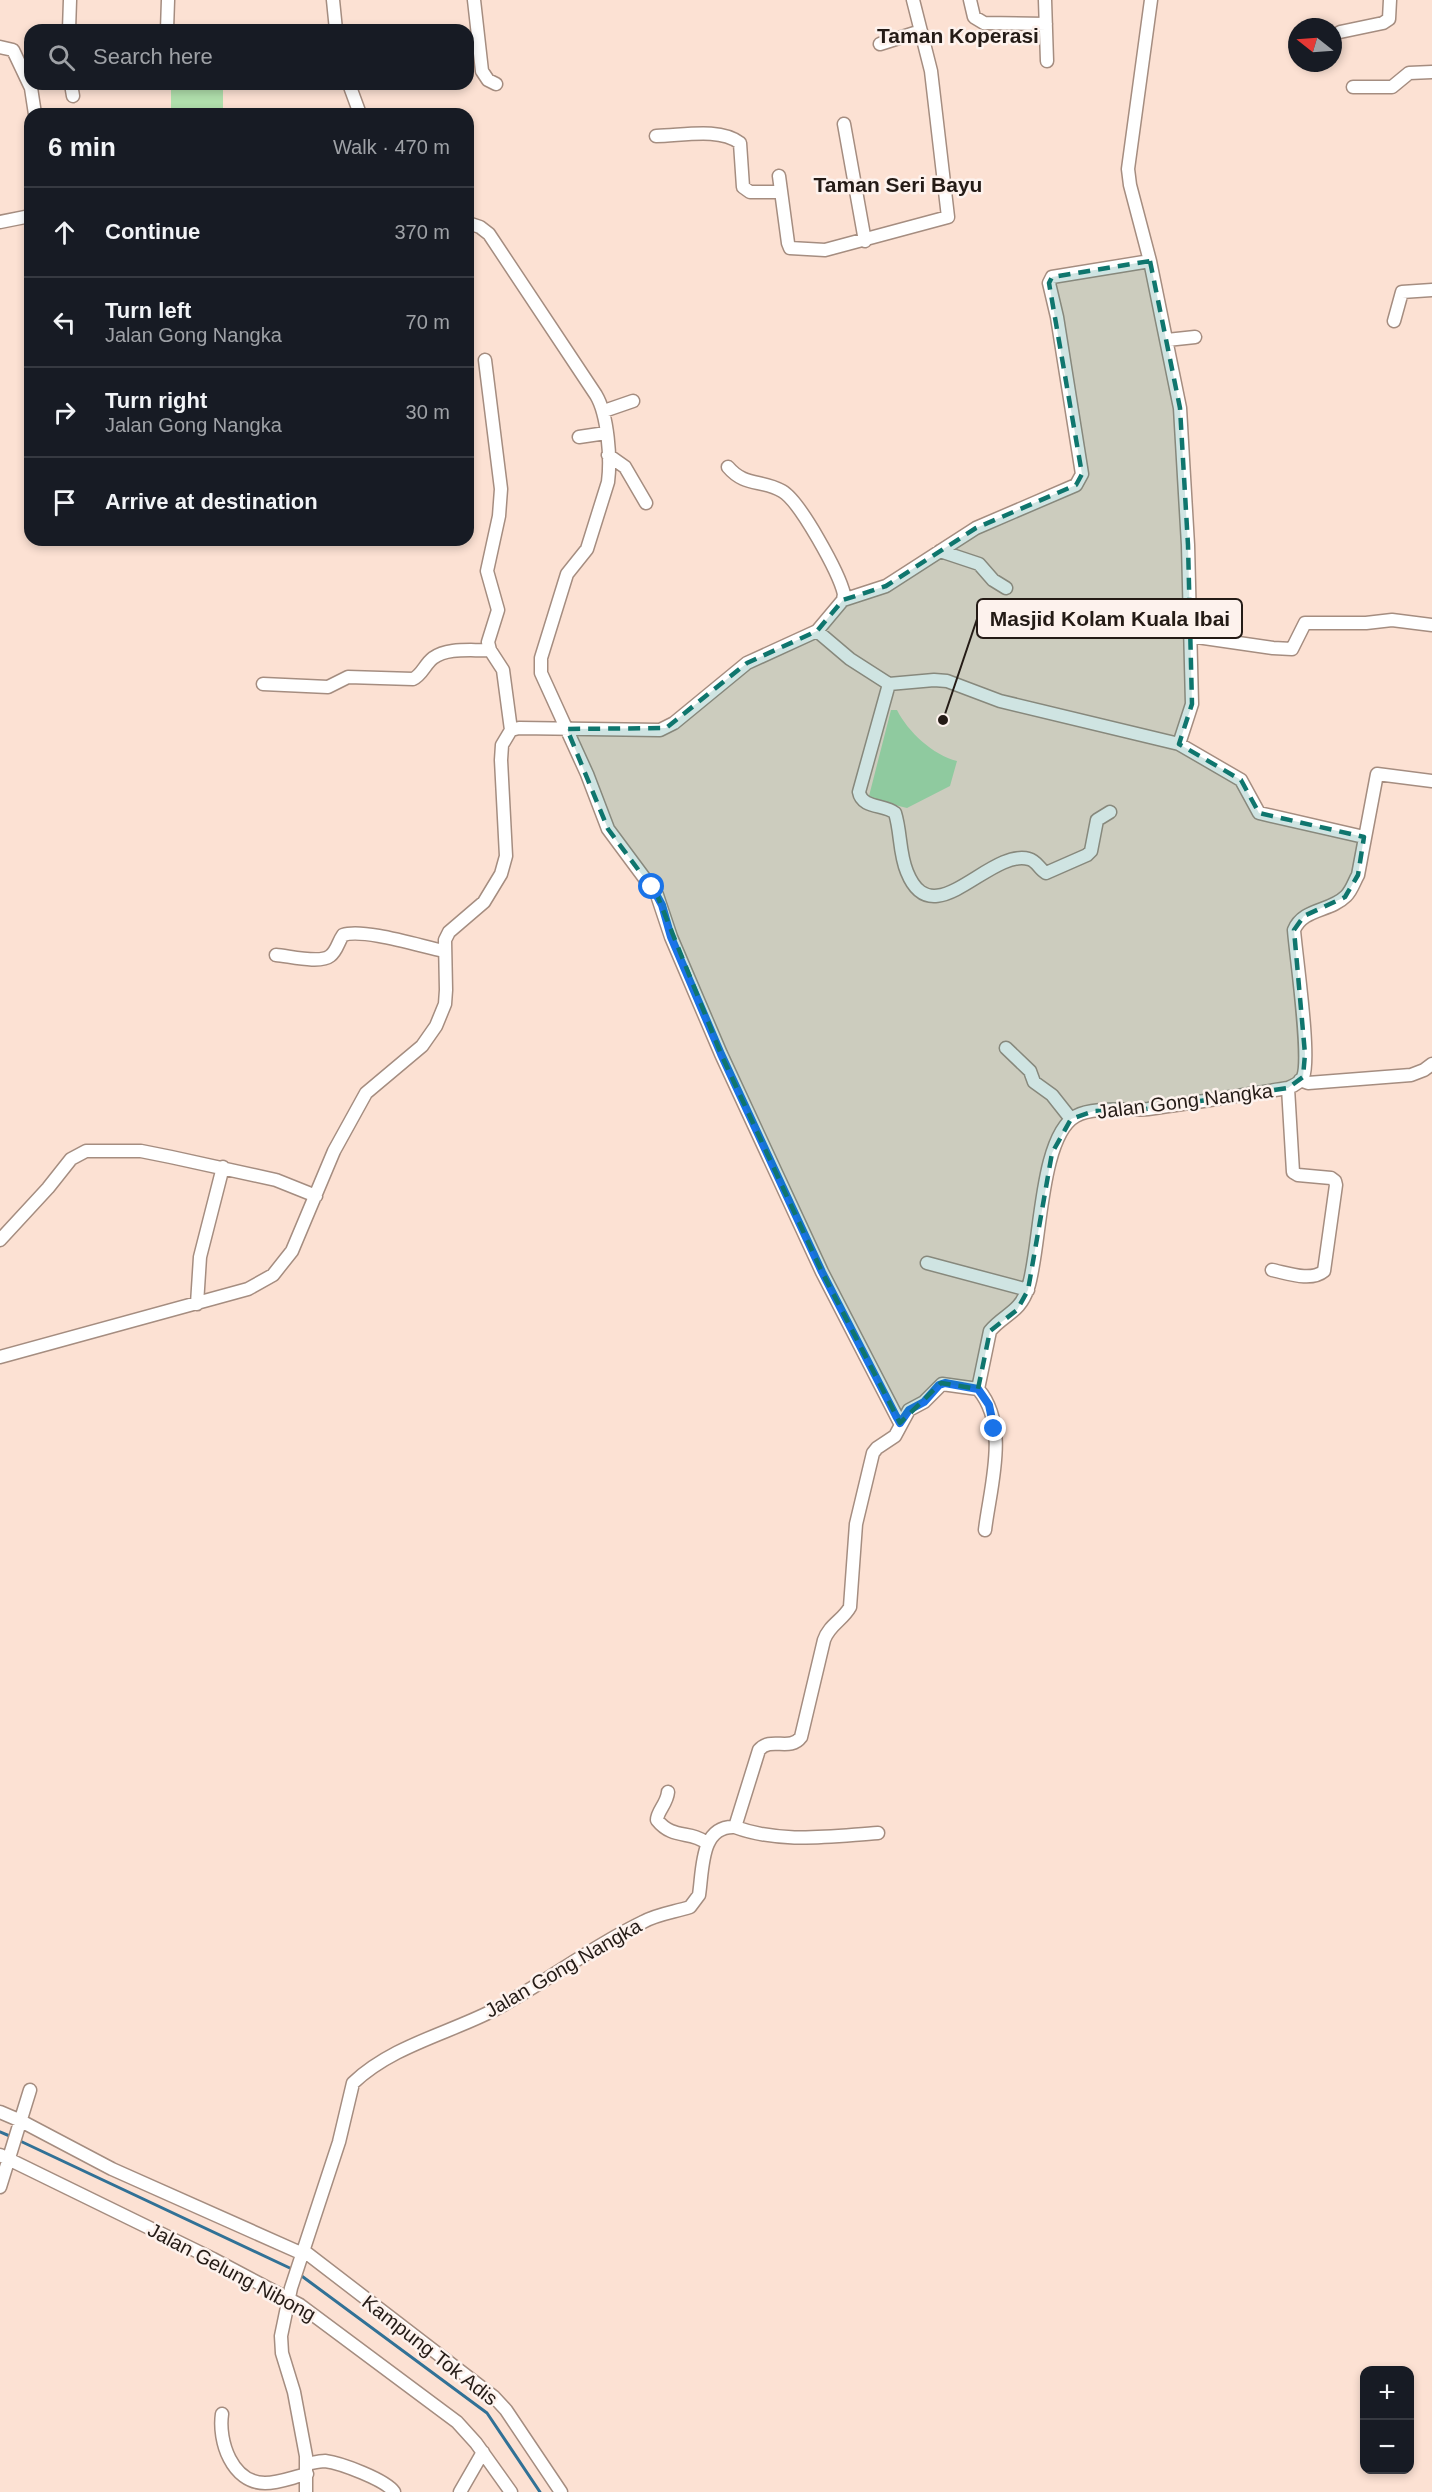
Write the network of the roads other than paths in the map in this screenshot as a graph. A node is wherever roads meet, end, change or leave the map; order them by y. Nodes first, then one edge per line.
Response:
1 (70, 0) edge
2 (168, 0) edge
3 (333, 0) edge
4 (474, 0) edge
5 (913, 0) edge
6 (970, 0) edge
7 (1045, 0) edge
8 (1151, 0) edge
9 (1390, 0) edge
10 (69, 24) edge
11 (167, 24) edge
12 (335, 24) edge
13 (1046, 24) junction
14 (921, 31) junction
15 (1342, 32) edge
16 (880, 44) dead end
17 (0, 47) edge
18 (1047, 61) dead end
19 (24, 72) edge
20 (1432, 72) edge
21 (496, 84) dead end
22 (1353, 87) dead end
23 (31, 90) edge
24 (351, 90) edge
25 (34, 108) edge
26 (358, 108) edge
27 (844, 123) dead end
28 (656, 136) dead end
29 (779, 176) dead end
30 (781, 192) junction
31 (24, 217) edge
32 (0, 222) edge
33 (474, 225) edge
34 (865, 241) junction
35 (1150, 261) junction
36 (1432, 290) edge
37 (1394, 321) dead end
38 (1195, 337) dead end
39 (1167, 340) junction
40 (485, 360) dead end
41 (633, 401) dead end
42 (604, 411) junction
43 (606, 433) junction
44 (579, 437) dead end
45 (608, 455) junction
46 (728, 467) dead end
47 (646, 502) dead end
48 (940, 551) junction
49 (1006, 588) dead end
50 (843, 600) junction
51 (1432, 625) edge
52 (817, 631) junction
53 (1190, 636) junction
54 (490, 650) junction
55 (263, 684) dead end
56 (889, 684) junction
57 (567, 729) junction
58 (511, 730) junction
59 (1179, 744) junction
60 (1432, 781) edge
61 (1110, 812) dead end
62 (1364, 837) junction
63 (444, 951) junction
64 (276, 955) dead end
65 (1006, 1048) dead end
66 (1432, 1064) edge
67 (1300, 1080) junction
68 (1288, 1088) junction
69 (1071, 1119) junction
70 (223, 1167) junction
71 (316, 1196) junction
72 (0, 1240) edge
73 (927, 1263) dead end
74 (1272, 1270) dead end
75 (1028, 1290) junction
76 (197, 1304) junction
77 (0, 1357) edge
78 (979, 1383) junction
79 (900, 1423) junction
80 (985, 1530) dead end
81 (668, 1792) dead end
82 (735, 1827) junction
83 (878, 1833) dead end
84 (707, 1843) junction
85 (30, 2090) dead end
86 (0, 2112) edge
87 (21, 2122) junction
88 (6, 2156) edge
89 (0, 2187) edge
90 (302, 2255) junction
91 (290, 2293) junction
92 (222, 2414) dead end
93 (483, 2452) junction
94 (306, 2469) junction
95 (306, 2492) edge
96 (394, 2492) edge
97 (460, 2492) edge
98 (510, 2492) edge
99 (561, 2492) edge

1 - 10 street
2 - 11 street
3 - 12 street
4 - 21 street
5 - 14 street
6 - 13 street
7 - 13 street
8 - 35 street
9 - 15 street
13 - 18 street
14 - 16 street
14 - 34 street
17 - 19 street
20 - 22 street
23 - 25 street
24 - 26 street
27 - 34 street
28 - 30 street
29 - 30 street
30 - 34 street
31 - 32 street
33 - 42 street
35 - 39 street
35 - 48 street
36 - 37 street
38 - 39 street
39 - 53 street
40 - 54 street
41 - 42 street
42 - 43 street
43 - 44 street
43 - 45 street
45 - 47 street
45 - 57 street
46 - 50 street
48 - 49 street
48 - 50 street
50 - 52 street
51 - 53 street
52 - 56 street
52 - 57 street
53 - 59 street
54 - 55 street
54 - 58 street
56 - 59 street
56 - 61 street
57 - 58 street
57 - 79 street
58 - 63 street
59 - 62 street
60 - 62 street, Jalan Gong Nangka
62 - 67 street, Jalan Gong Nangka
63 - 64 street
63 - 71 street
65 - 69 street
66 - 67 street
67 - 68 street, Jalan Gong Nangka
68 - 69 street, Jalan Gong Nangka
68 - 74 street
69 - 75 street, Jalan Gong Nangka
70 - 71 street
70 - 72 street
70 - 76 street
71 - 76 street
73 - 75 street
75 - 78 street, Jalan Gong Nangka
76 - 77 street
78 - 79 street
78 - 80 street
79 - 82 street
81 - 84 street
82 - 83 street
82 - 84 street
84 - 90 street, Jalan Gong Nangka
85 - 87 street
86 - 87 street, Kampung Tok Adis
87 - 88 street
87 - 90 street, Kampung Tok Adis
88 - 89 street
88 - 91 street, Jalan Gelung Nibong
90 - 91 street, Jalan Gong Nangka
90 - 99 street, Kampung Tok Adis
91 - 93 street, Jalan Gelung Nibong
91 - 94 street, Jalan Gong Nangka
92 - 94 street
93 - 97 street
93 - 98 street, Jalan Gelung Nibong
94 - 95 street, Jalan Gong Nangka
94 - 96 street

